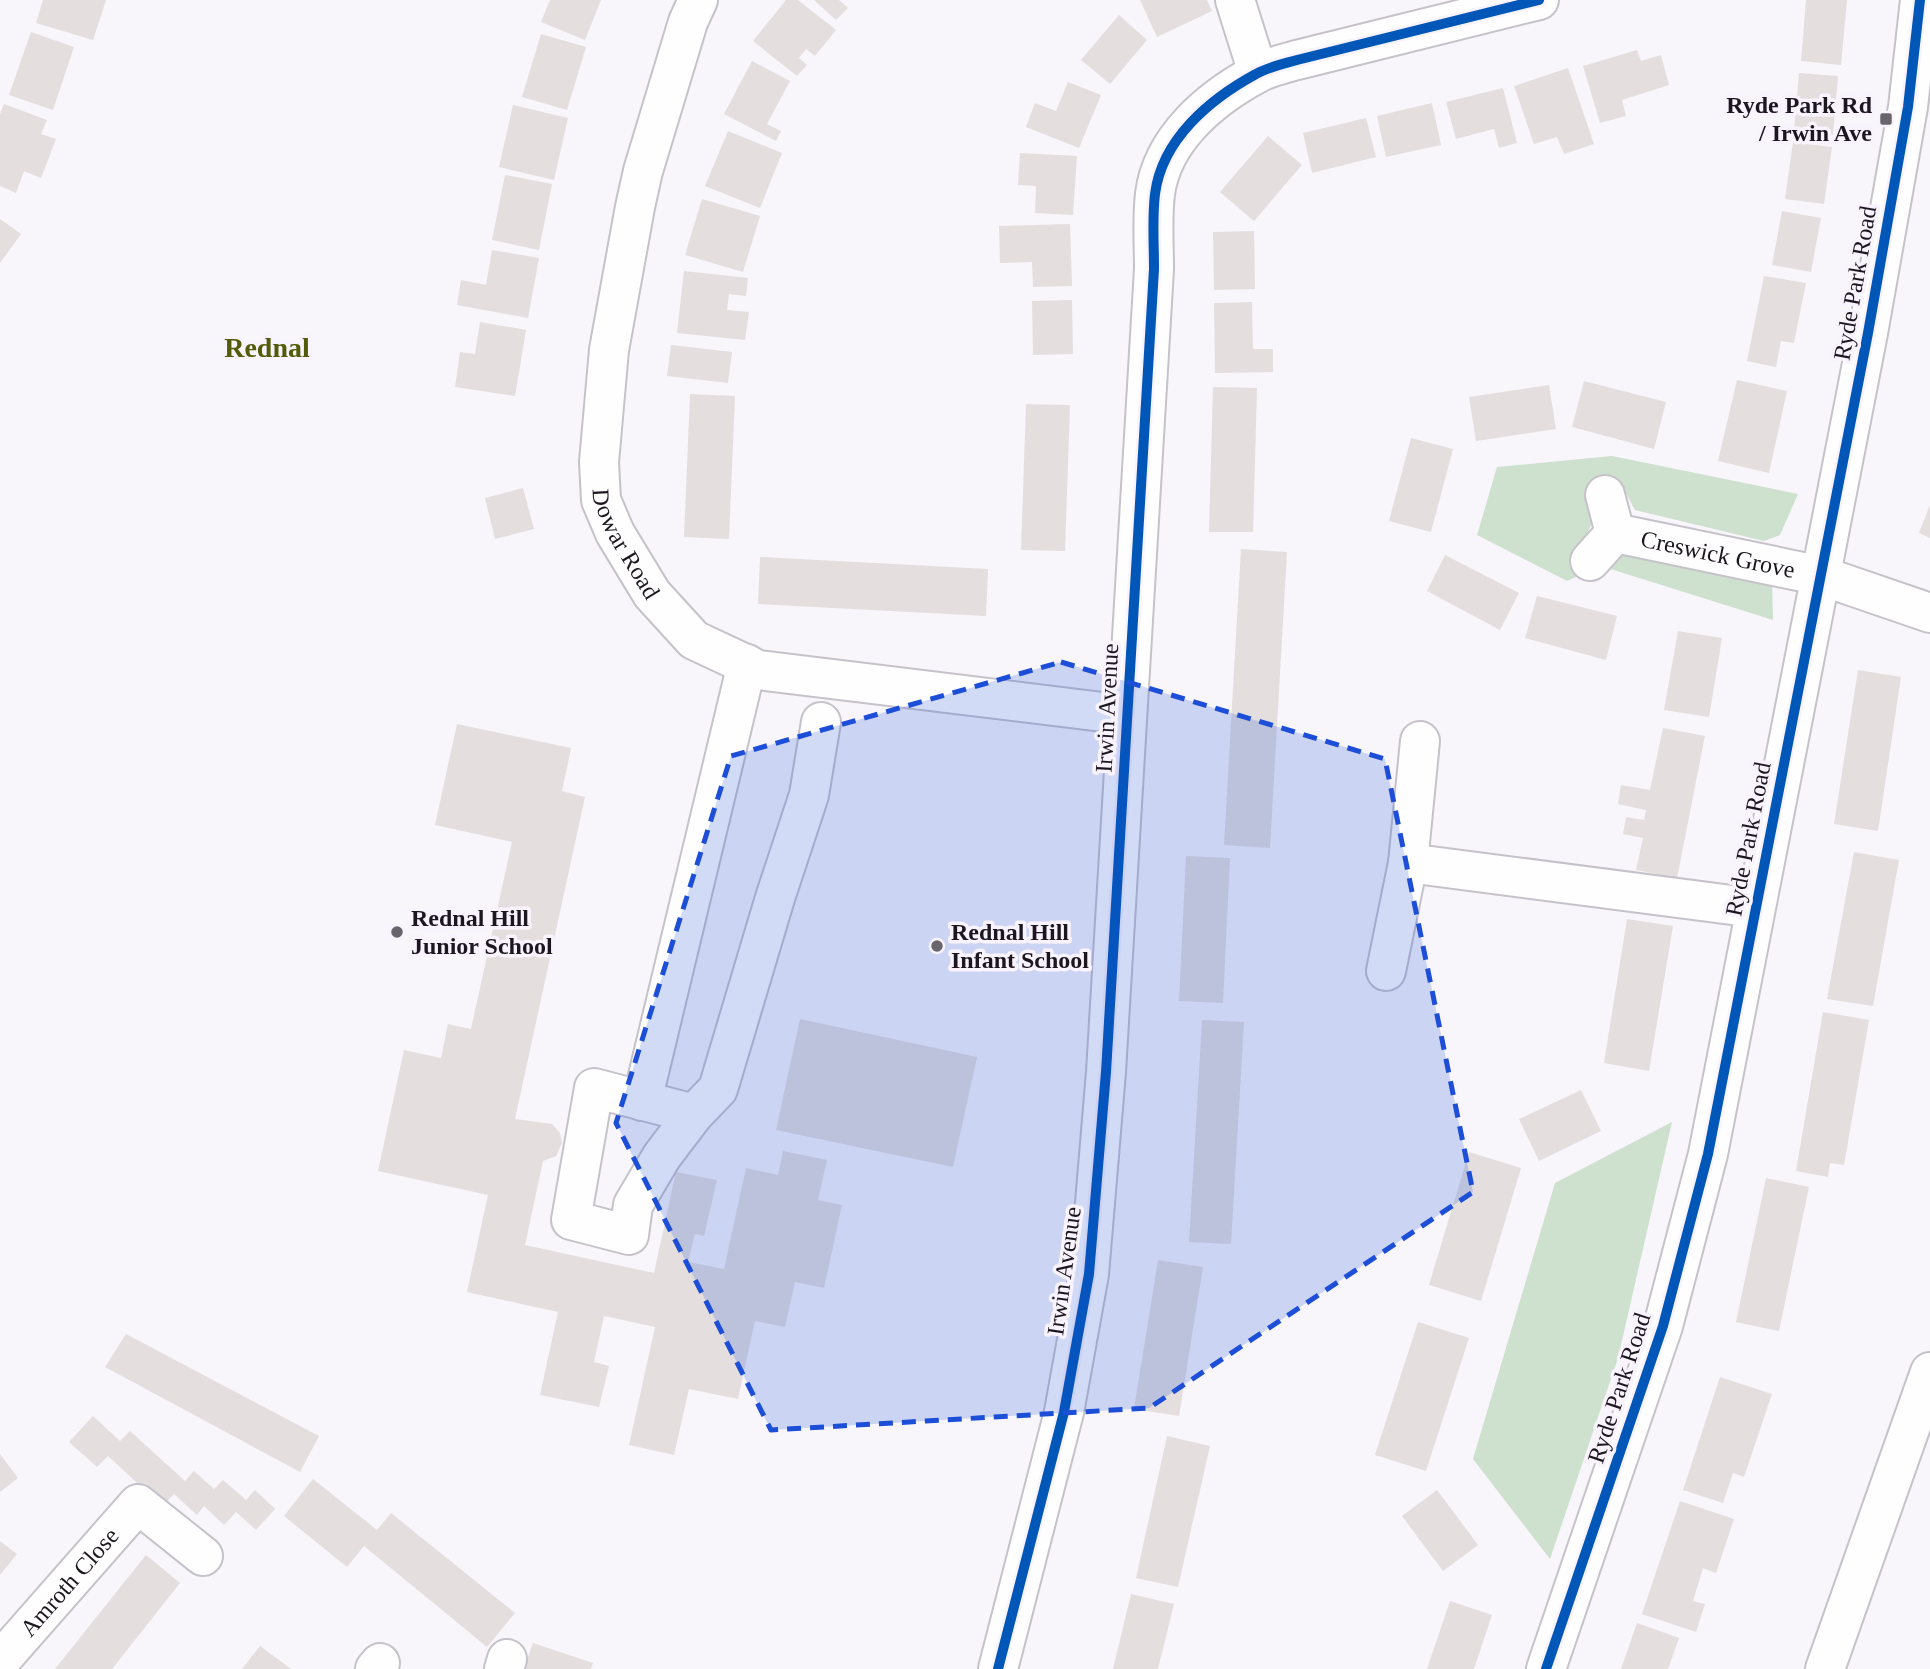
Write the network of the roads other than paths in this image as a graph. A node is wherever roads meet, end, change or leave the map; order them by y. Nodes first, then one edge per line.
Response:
1 (698, 0) edge
2 (1235, 0) edge
3 (1539, 0) edge
4 (1920, 0) edge
5 (1258, 73) junction
6 (1605, 495) dead end
7 (1615, 533) junction
8 (1590, 561) dead end
9 (1822, 576) junction
10 (1930, 612) edge
11 (747, 664) junction
12 (1127, 715) junction
13 (821, 722) dead end
14 (1420, 740) dead end
15 (1408, 863) junction
16 (1755, 908) junction
17 (1386, 971) dead end
18 (642, 1101) junction
19 (694, 1114) junction
20 (1930, 1373) edge
21 (203, 1556) dead end
22 (0, 1661) edge
23 (998, 1669) edge
24 (1546, 1669) edge
25 (1825, 1669) edge

1 - 11 street, Dowar Road
2 - 5 street
3 - 5 street, Irwin Avenue
4 - 9 street, Ryde Park Road
5 - 12 street, Irwin Avenue
6 - 7 street, Creswick Grove
7 - 8 street, Creswick Grove
7 - 9 street, Creswick Grove
9 - 10 street, Creswick Grove
9 - 16 street, Ryde Park Road
11 - 12 street, Dowar Road
11 - 18 street
12 - 23 street, Irwin Avenue
13 - 19 street
14 - 15 street
15 - 16 street
15 - 17 street
16 - 24 street, Ryde Park Road
18 - 19 street
18 - 19 street
20 - 25 street
21 - 22 street, Amroth Close

